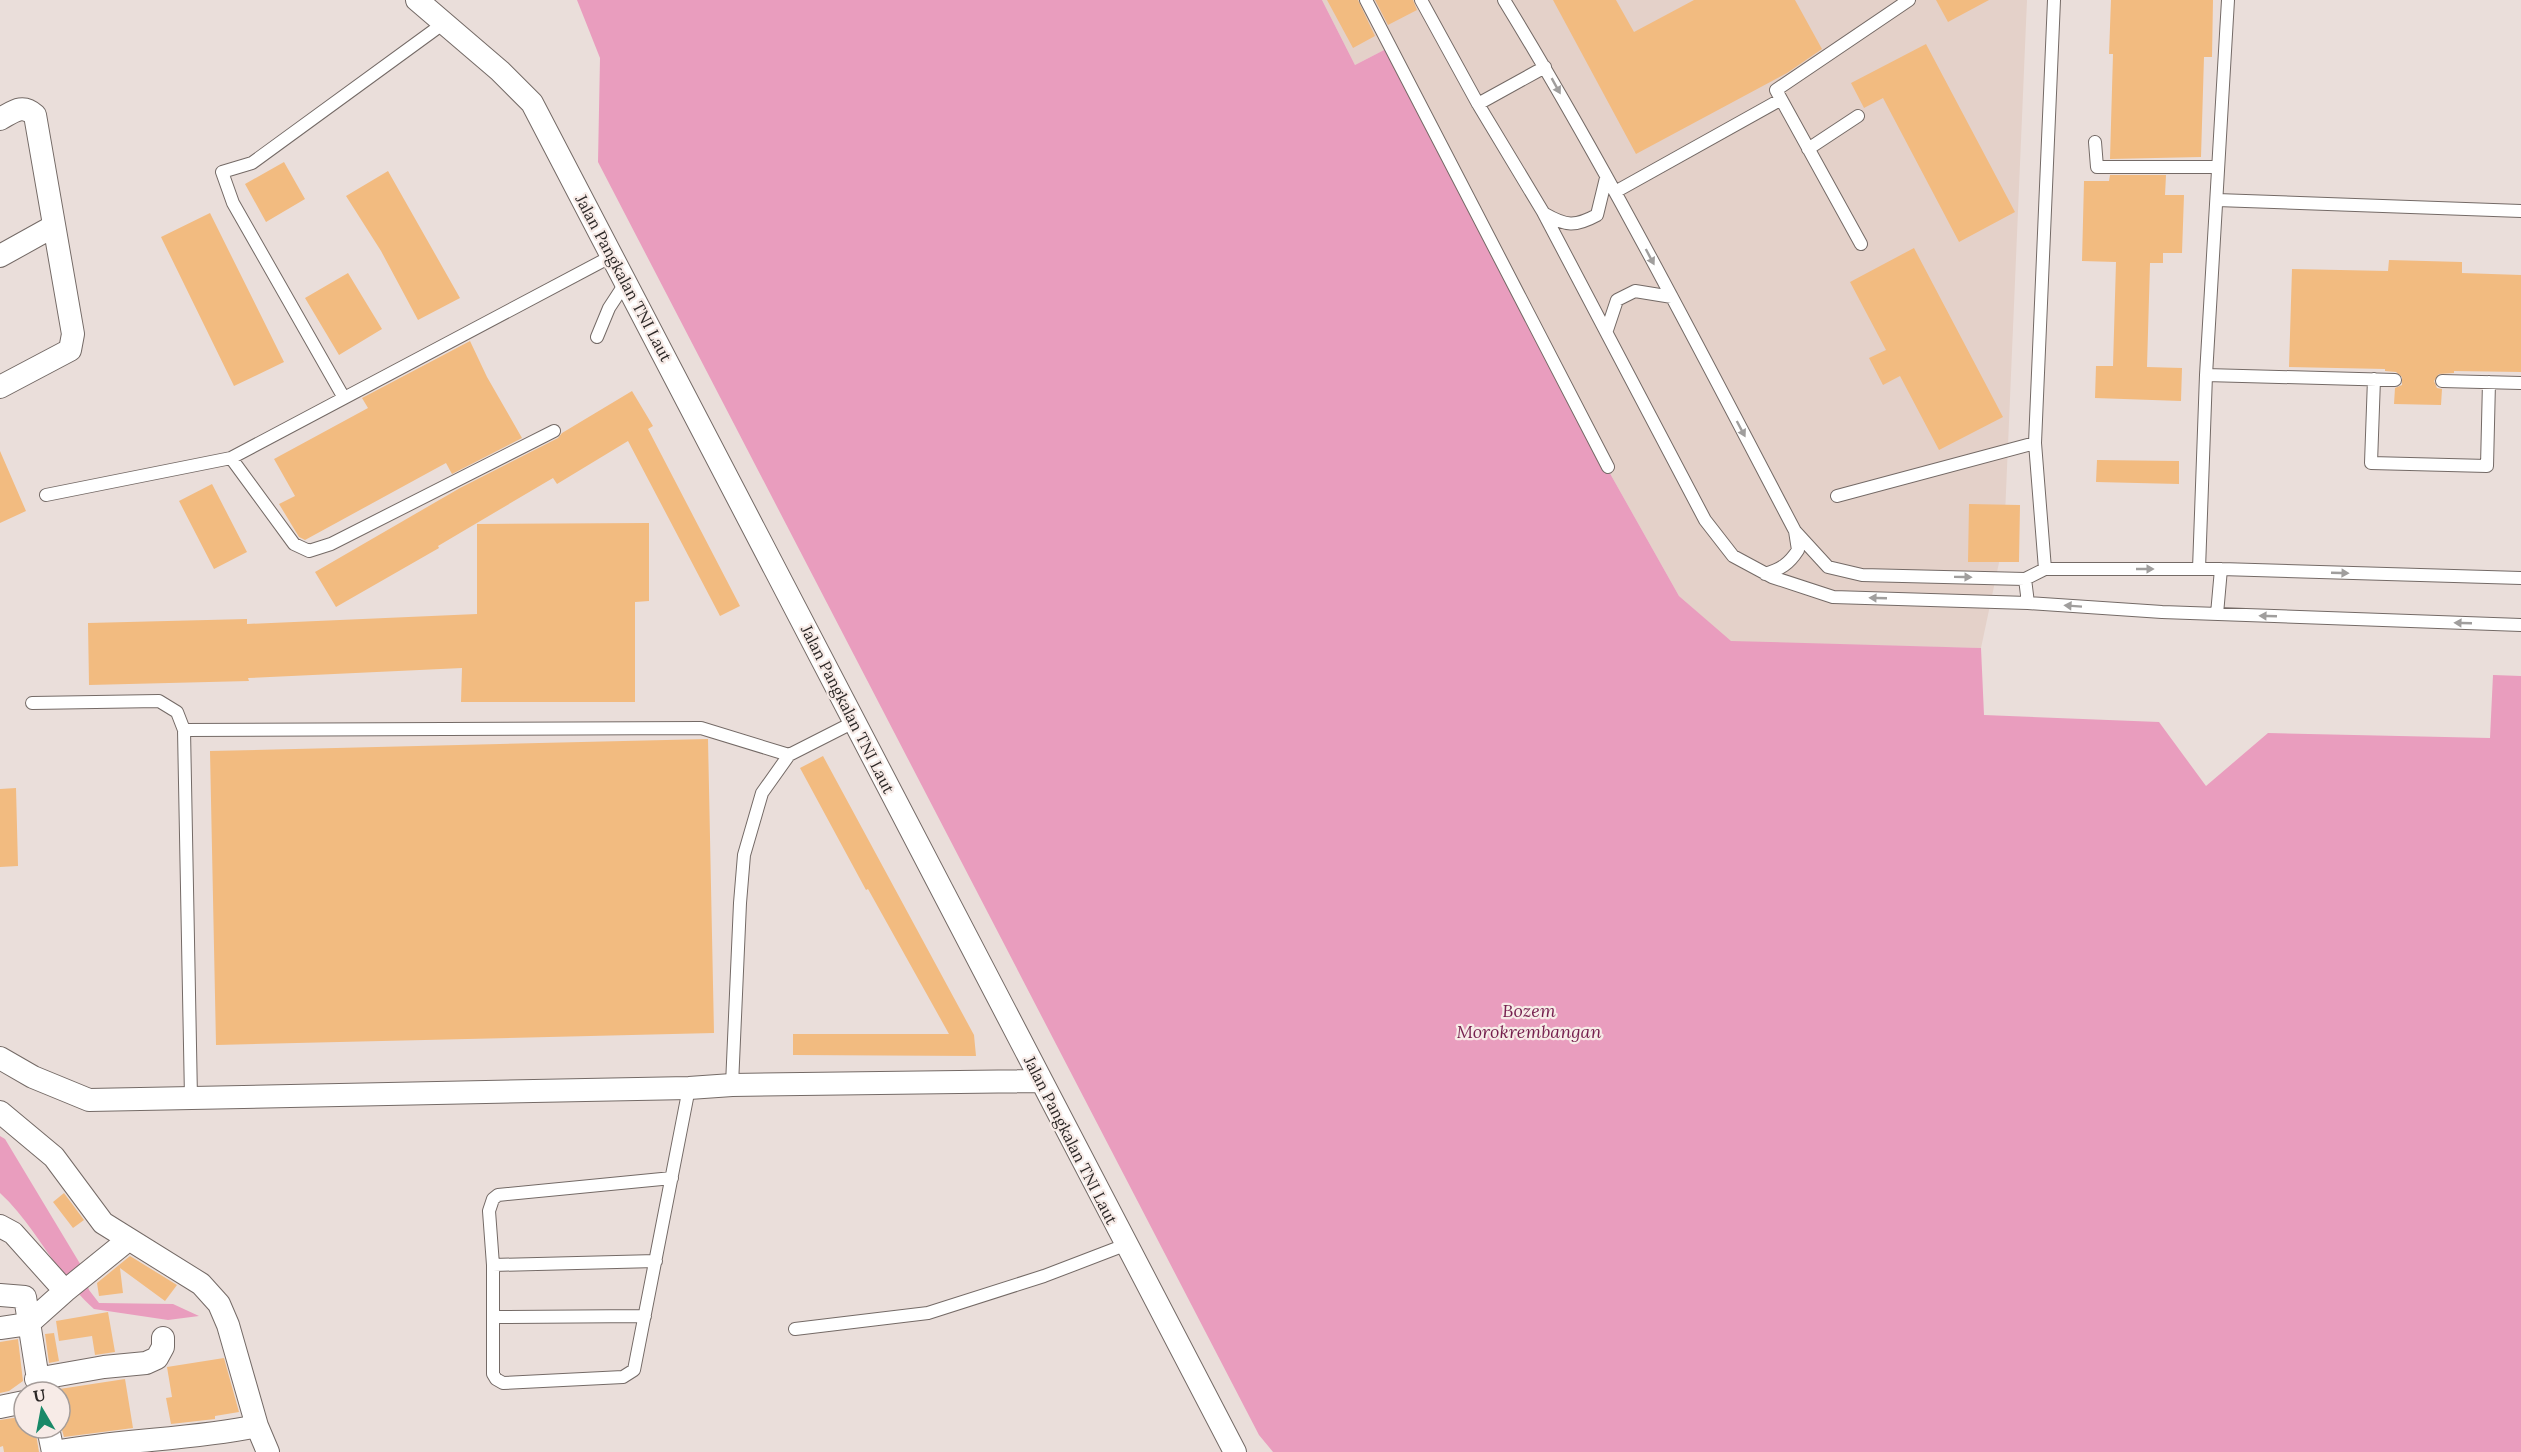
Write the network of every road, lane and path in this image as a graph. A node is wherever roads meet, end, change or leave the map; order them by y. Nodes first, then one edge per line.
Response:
1 (417, 0) edge
2 (1366, 0) edge
3 (1421, 0) edge
4 (1504, 0) edge
5 (1909, 0) edge
6 (2054, 0) edge
7 (2228, 0) edge
8 (444, 23) junction
9 (1545, 67) junction
10 (1780, 100) junction
11 (1478, 104) junction
12 (1858, 116) dead end
13 (0, 119) edge
14 (2095, 142) dead end
15 (1808, 149) junction
16 (2218, 168) junction
17 (1606, 178) junction
18 (1615, 192) junction
19 (2217, 200) junction
20 (2521, 211) edge
21 (1543, 212) junction
22 (54, 226) junction
23 (1861, 244) dead end
24 (0, 256) edge
25 (612, 256) junction
26 (626, 282) junction
27 (1672, 297) junction
28 (1606, 330) junction
29 (597, 337) dead end
30 (2206, 375) junction
31 (2374, 379) junction
32 (2395, 380) dead end
33 (2442, 381) dead end
34 (2489, 382) junction
35 (2521, 383) edge
36 (0, 387) edge
37 (344, 398) junction
38 (554, 431) dead end
39 (2035, 443) junction
40 (231, 458) junction
41 (1608, 467) dead end
42 (46, 495) dead end
43 (1837, 496) dead end
44 (1795, 531) junction
45 (2045, 569) junction
46 (2199, 569) junction
47 (2221, 569) junction
48 (1765, 574) junction
49 (2521, 578) edge
50 (2025, 579) junction
51 (2028, 603) junction
52 (2217, 614) junction
53 (2521, 625) edge
54 (32, 703) dead end
55 (854, 722) junction
56 (184, 730) junction
57 (789, 755) junction
58 (0, 1058) edge
59 (1040, 1082) junction
60 (732, 1085) junction
61 (689, 1088) junction
62 (191, 1098) junction
63 (0, 1112) edge
64 (672, 1178) junction
65 (0, 1226) edge
66 (128, 1240) junction
67 (1125, 1245) junction
68 (656, 1261) junction
69 (493, 1265) junction
70 (69, 1289) junction
71 (0, 1294) edge
72 (645, 1316) junction
73 (493, 1317) junction
74 (28, 1323) junction
75 (0, 1328) edge
76 (795, 1329) dead end
77 (163, 1338) dead end
78 (37, 1380) edge
79 (56, 1380) edge
80 (257, 1426) junction
81 (54, 1452) edge
82 (268, 1452) edge
83 (1235, 1452) edge

1 - 8 street, Jalan Pangkalan TNI Laut
2 - 41 lane
3 - 11 lane
4 - 9 lane
5 - 10 lane
6 - 39 lane
7 - 16 lane
8 - 25 street, Jalan Pangkalan TNI Laut
8 - 37 lane
9 - 11 lane
9 -> 17 lane
10 - 15 lane
10 - 18 lane
11 - 21 lane
12 - 15 lane
13 - 22 street
14 - 16 lane
15 - 23 lane
16 - 19 lane
17 - 18 lane
17 - 21 lane
18 -> 27 lane
19 - 20 lane
19 - 30 lane
21 - 28 lane
22 - 24 street
22 - 36 street
25 - 26 street, Jalan Pangkalan TNI Laut
25 - 37 lane
26 - 29 lane
26 - 55 street, Jalan Pangkalan TNI Laut
27 - 28 lane
27 -> 44 lane
28 - 48 lane
30 - 31 lane
30 - 46 lane
31 - 32 lane
31 - 34 lane
33 - 34 lane
34 - 35 lane
37 - 40 lane
38 - 40 lane
39 - 43 lane
39 - 45 lane
40 - 42 lane
44 - 48 lane
44 -> 50 lane
45 -> 46 lane
45 - 50 lane
46 - 47 lane
47 -> 49 lane
47 - 52 lane
51 -> 48 lane
50 - 51 lane
52 -> 51 lane
53 -> 52 lane
54 - 56 lane
55 - 57 lane
55 - 59 street, Jalan Pangkalan TNI Laut
56 - 57 lane
56 - 62 lane
57 - 60 lane
58 - 62 street
59 - 60 street
59 - 67 street, Jalan Pangkalan TNI Laut
60 - 61 street
61 - 62 street
61 - 64 lane
63 - 66 street
64 - 68 lane
64 - 69 lane
65 - 70 street
66 - 70 street
66 - 80 street
67 - 76 lane
67 - 83 street, Jalan Pangkalan TNI Laut
68 - 69 lane
68 - 72 lane
69 - 73 lane
70 - 74 street
71 - 74 street
72 - 73 lane
72 - 73 lane
74 - 75 street
74 - 78 street
77 - 79 street
80 - 81 street
80 - 82 street

